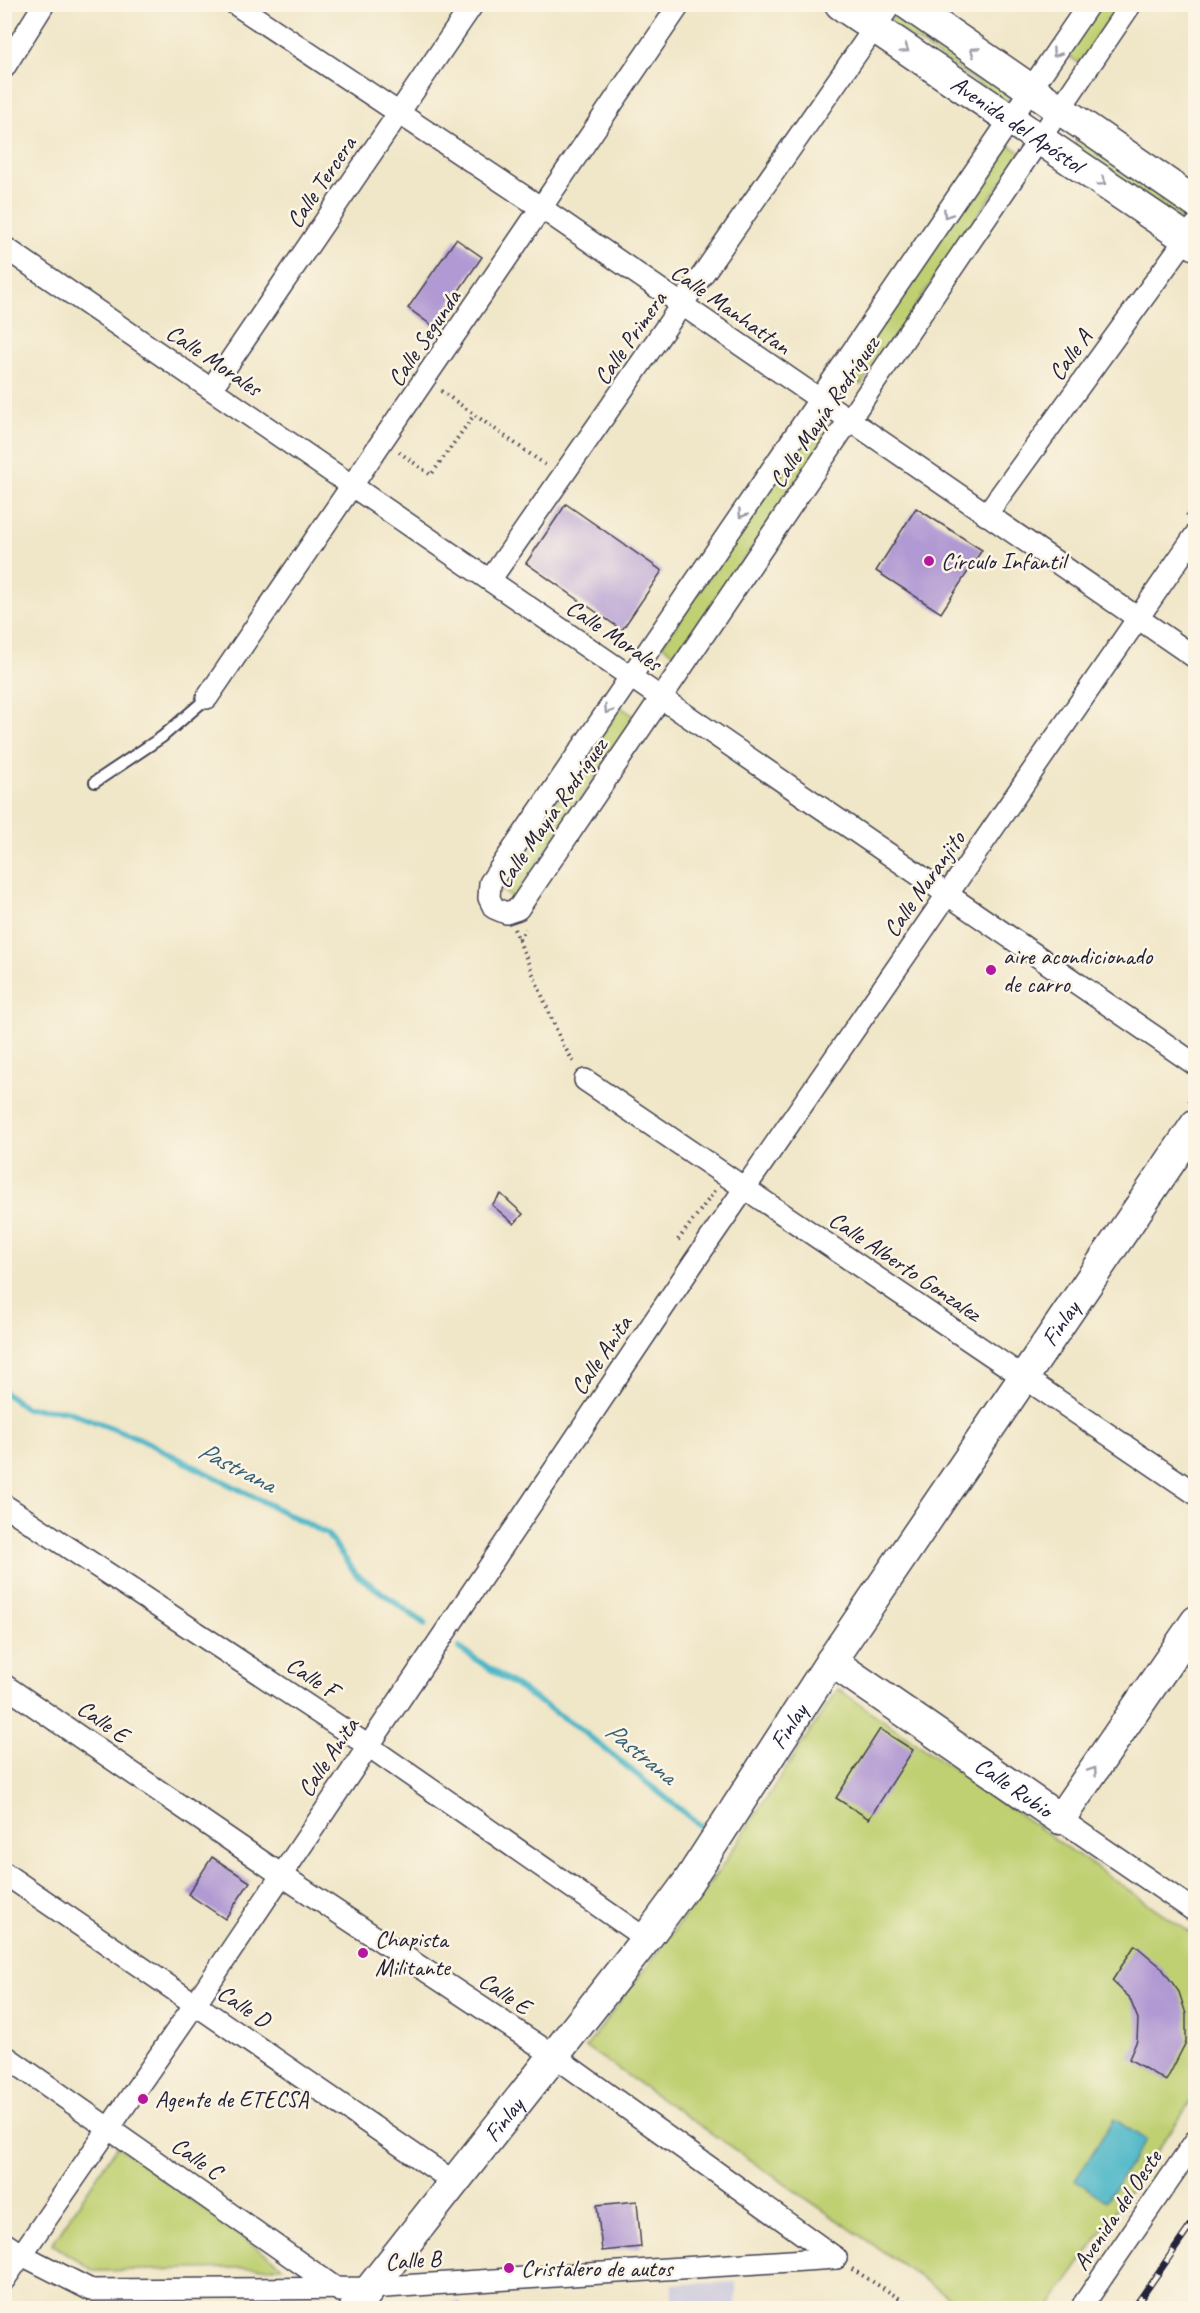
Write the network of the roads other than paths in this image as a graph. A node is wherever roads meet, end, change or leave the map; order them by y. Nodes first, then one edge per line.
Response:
1 (44, 4) edge
2 (235, 4) edge
3 (472, 4) edge
4 (680, 4) edge
5 (840, 4) edge
6 (907, 4) edge
7 (1089, 4) edge
8 (1131, 4) edge
9 (882, 16) edge
10 (4, 68) edge
11 (1031, 90) junction
12 (1060, 110) junction
13 (399, 112) junction
14 (1010, 121) junction
15 (1039, 140) junction
16 (1196, 203) edge
17 (543, 209) junction
18 (1192, 236) edge
19 (4, 247) edge
20 (683, 306) junction
21 (211, 388) junction
22 (819, 401) junction
23 (849, 421) junction
24 (353, 486) junction
25 (986, 515) junction
26 (1196, 534) edge
27 (490, 580) junction
28 (1138, 619) junction
29 (1196, 658) edge
30 (631, 677) junction
31 (207, 698) joint
32 (661, 698) junction
33 (95, 782) dead end
34 (948, 895) junction
35 (1196, 1065) edge
36 (585, 1080) road end
37 (1196, 1124) edge
38 (745, 1188) junction
39 (694, 1262) joint
40 (1024, 1377) junction
41 (1196, 1494) edge
42 (4, 1504) edge
43 (1196, 1621) edge
44 (831, 1661) junction
45 (4, 1684) edge
46 (367, 1745) junction
47 (1060, 1819) junction
48 (4, 1873) edge
49 (280, 1874) junction
50 (1196, 1912) edge
51 (646, 1939) junction
52 (195, 2004) junction
53 (4, 2055) edge
54 (553, 2055) junction
55 (108, 2127) junction
56 (1196, 2140) edge
57 (454, 2182) junction
58 (13, 2249) edge
59 (836, 2258) joint
60 (4, 2280) edge
61 (355, 2298) edge
62 (1081, 2308) edge

1 - 10 street
2 - 13 street, Calle Manhattan
3 - 13 street, Calle Tercera
4 - 17 street, Calle Segunda
5 - 9 street, Avenida del Apóstol
11 -> 6 street, Avenida del Apóstol
7 -> 11 street, Calle Mayía Rodríguez
8 - 12 street, Calle Mayía Rodríguez
9 -> 14 street, Avenida del Apóstol
9 - 20 street, Calle Primera
11 - 12 street, Avenida del Apóstol
11 - 14 street, Calle Mayía Rodríguez
12 - 15 street, Calle Mayía Rodríguez
12 - 16 street, Avenida del Apóstol
13 - 17 street, Calle Manhattan
13 - 21 street, Calle Tercera
14 - 15 street, Avenida del Apóstol
14 -> 22 street, Calle Mayía Rodríguez
15 -> 18 street, Avenida del Apóstol
15 - 23 street, Calle Mayía Rodríguez
17 - 20 street, Calle Manhattan
17 - 24 street, Calle Segunda
18 - 25 street, Calle A
19 - 21 street, Calle Morales
20 - 22 street, Calle Manhattan
20 - 27 street, Calle Primera
21 - 24 street, Calle Morales
22 - 23 street, Calle Manhattan
22 -> 30 street, Calle Mayía Rodríguez
23 - 25 street, Calle Manhattan
23 - 32 street, Calle Mayía Rodríguez
24 - 27 street, Calle Morales
24 - 31 street, Calle Segunda
25 - 28 street, Calle Manhattan
26 - 28 street, Calle Naranjito
27 - 30 street, Calle Morales
28 - 29 street, Calle Manhattan
28 - 34 street, Calle Naranjito
30 - 32 street, Calle Morales
30 -> 32 street, Calle Mayía Rodríguez
31 - 33 lane
32 - 34 street, Calle Morales
34 - 35 street, Calle Morales
34 - 38 street, Calle Naranjito
36 - 38 street, Calle Alberto Gonzalez
37 - 40 street, Finlay
38 - 39 street, Calle Naranjito
38 - 40 street, Calle Alberto Gonzalez
39 - 46 street, Calle Anita
40 - 41 street, Calle Alberto Gonzalez
40 - 44 street, Finlay
42 - 46 street, Calle F
47 -> 43 street
44 - 47 street, Calle Rubio
44 - 51 street, Finlay
45 - 49 street, Calle E
46 - 49 street, Calle Anita
46 - 51 street, Calle F
47 - 50 street, Calle Rubio
48 - 52 street, Calle D
49 - 52 street, Calle Anita
49 - 54 street, Calle E
51 - 54 street, Finlay
52 - 55 street, Calle Anita
52 - 57 street, Calle D
53 - 55 street, Calle C
54 - 57 street, Finlay
54 - 59 street, Calle E
55 - 58 street, Calle Anita
55 - 61 street, Calle C
56 - 62 street, Avenida del Oeste
57 - 61 street, Finlay
58 - 60 street, Calle Anita
58 - 61 street, Calle B
59 - 61 street, Calle B

